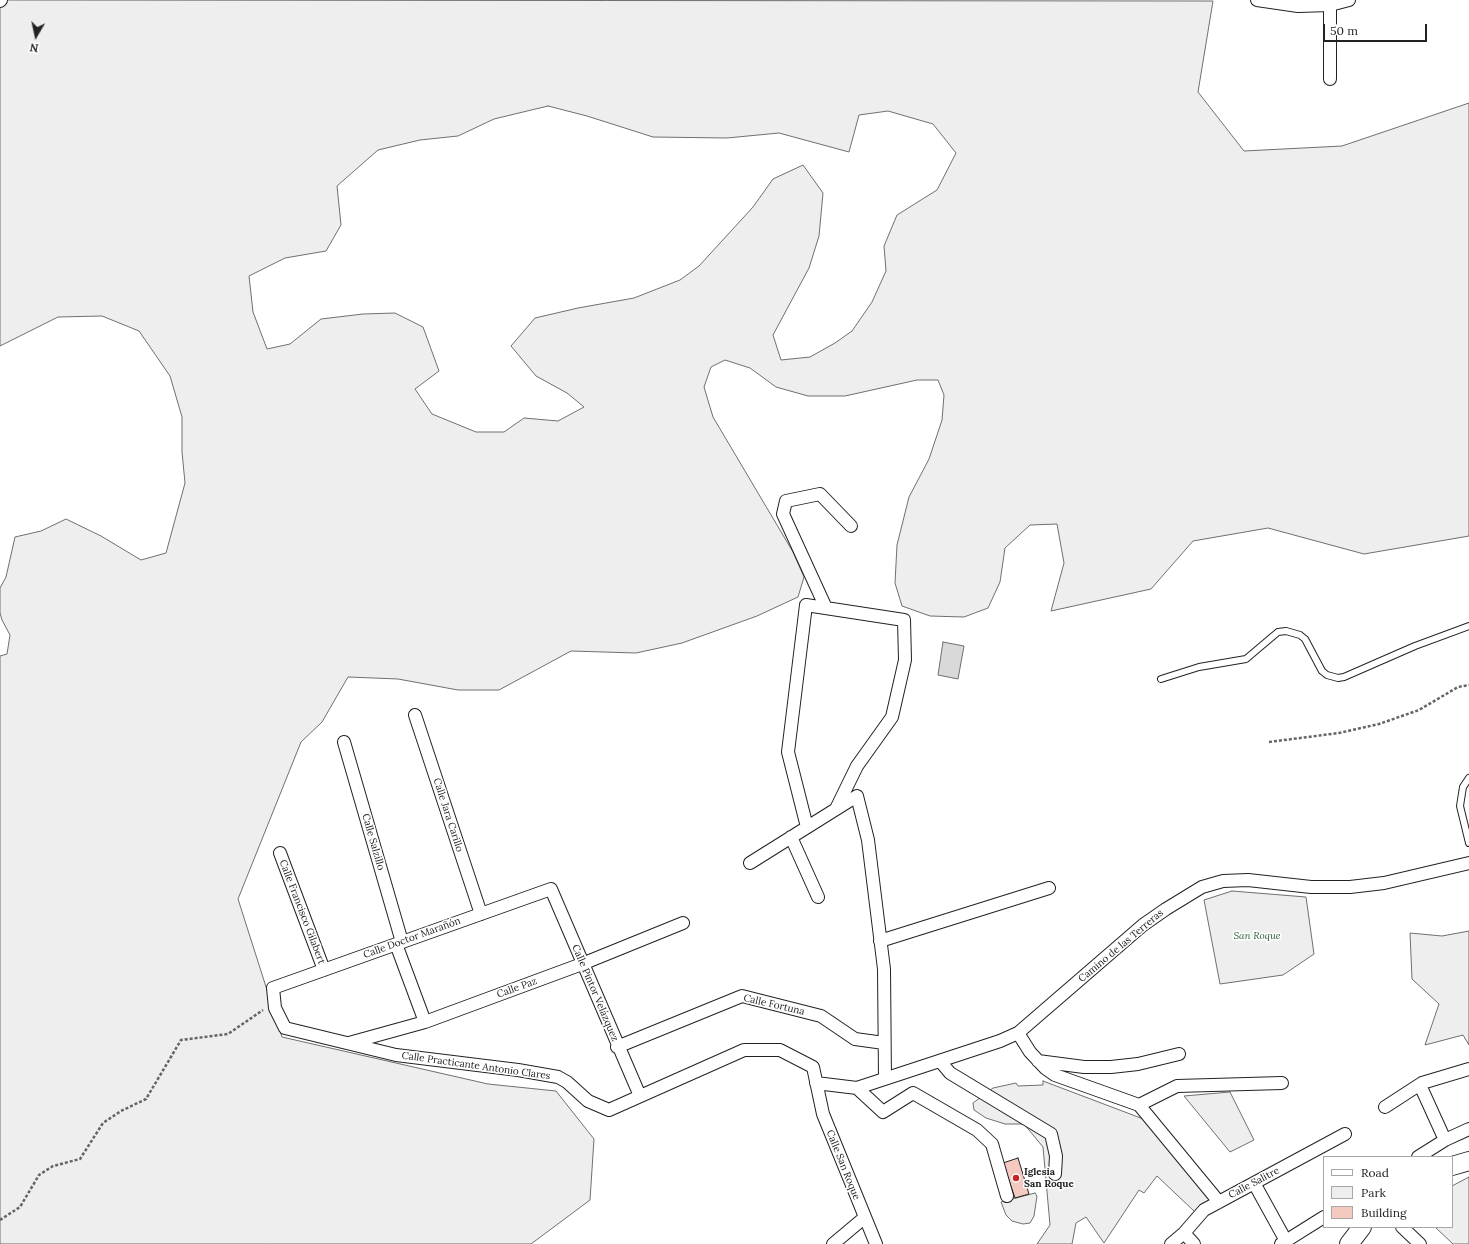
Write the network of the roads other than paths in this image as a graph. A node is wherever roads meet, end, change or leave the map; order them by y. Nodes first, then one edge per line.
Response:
1 (1258, 0) edge
2 (1349, 0) edge
3 (1298, 3) edge
4 (1330, 5) junction
5 (1330, 79) dead end
6 (851, 526) dead end
7 (826, 608) junction
8 (1469, 626) edge
9 (1162, 679) dead end
10 (416, 716) dead end
11 (344, 742) dead end
12 (1469, 778) edge
13 (836, 809) junction
14 (807, 827) junction
15 (791, 837) junction
16 (1469, 843) edge
17 (280, 854) dead end
18 (750, 863) dead end
19 (1469, 863) edge
20 (1049, 888) dead end
21 (551, 889) joint
22 (818, 897) dead end
23 (481, 914) junction
24 (683, 923) dead end
25 (880, 941) junction
26 (399, 943) junction
27 (582, 964) junction
28 (324, 970) junction
29 (273, 988) joint
30 (424, 1022) junction
31 (1018, 1033) junction
32 (884, 1043) junction
33 (348, 1044) junction
34 (618, 1047) junction
35 (1178, 1054) dead end
36 (1038, 1060) junction
37 (940, 1061) junction
38 (1469, 1069) edge
39 (885, 1079) junction
40 (1282, 1082) dead end
41 (816, 1083) junction
42 (1420, 1085) junction
43 (857, 1088) junction
44 (640, 1096) junction
45 (1139, 1105) junction
46 (1385, 1107) dead end
47 (1469, 1129) edge
48 (1345, 1134) dead end
49 (1445, 1140) junction
50 (1420, 1156) edge
51 (1469, 1161) edge
52 (1453, 1166) edge
53 (1055, 1174) dead end
54 (1254, 1183) junction
55 (1007, 1196) dead end
56 (1219, 1202) junction
57 (864, 1218) junction
58 (1323, 1218) edge
59 (1403, 1228) edge
60 (1184, 1233) junction
61 (1284, 1242) edge
62 (833, 1244) edge
63 (876, 1244) edge
64 (1171, 1244) edge
65 (1194, 1244) edge
66 (1420, 1244) edge

1 - 3 street
2 - 4 street
3 - 4 street
4 - 5 street
6 - 7 street
7 - 13 street
7 - 14 street
8 - 9 lane
10 - 23 street, Calle Jara Carillo
11 - 26 street, Calle Salzillo
12 - 16 lane
13 - 14 street
13 - 25 street
14 - 15 street
15 - 18 street
15 - 22 street
17 - 28 street, Calle Francisco Gilabert
19 - 31 street, Camino de las Terreras
20 - 25 street
21 - 23 street, Calle Doctor Marañón
21 - 27 street, Calle Pintor Velázquez
23 - 26 street, Calle Doctor Marañón
24 - 27 street, Calle Paz
25 - 32 street
26 - 28 street, Calle Doctor Marañón
26 - 30 street, Calle Salzillo
27 - 30 street, Calle Paz
27 - 34 street, Calle Pintor Velázquez
28 - 29 street, Calle Doctor Marañón
29 - 33 street, Calle Practicante Antonio Clares
30 - 33 street, Calle Paz
31 - 36 street
31 - 37 street, Camino de las Terreras
32 - 34 street, Calle Fortuna
32 - 39 street
33 - 44 street, Calle Practicante Antonio Clares
34 - 44 street, Calle Pintor Velázquez
35 - 36 street
36 - 45 street
37 - 39 street, Camino de las Terreras
37 - 53 street
38 - 42 street
39 - 43 street, Camino de las Terreras
40 - 45 street
41 - 43 street, Camino de las Terreras
41 - 44 street, Calle Practicante Antonio Clares
41 - 57 street, Calle San Roque
42 - 46 street
42 - 49 street
43 - 55 street
45 - 56 street
47 - 49 street
48 - 54 street, Calle Salitre
49 - 50 street
51 - 52 main road
54 - 56 street, Calle Salitre
54 - 61 street
56 - 60 street, Calle Salitre
57 - 62 street
57 - 63 street, Calle San Roque
58 - 61 street
59 - 66 street
60 - 64 street, Calle Salitre
60 - 65 street

